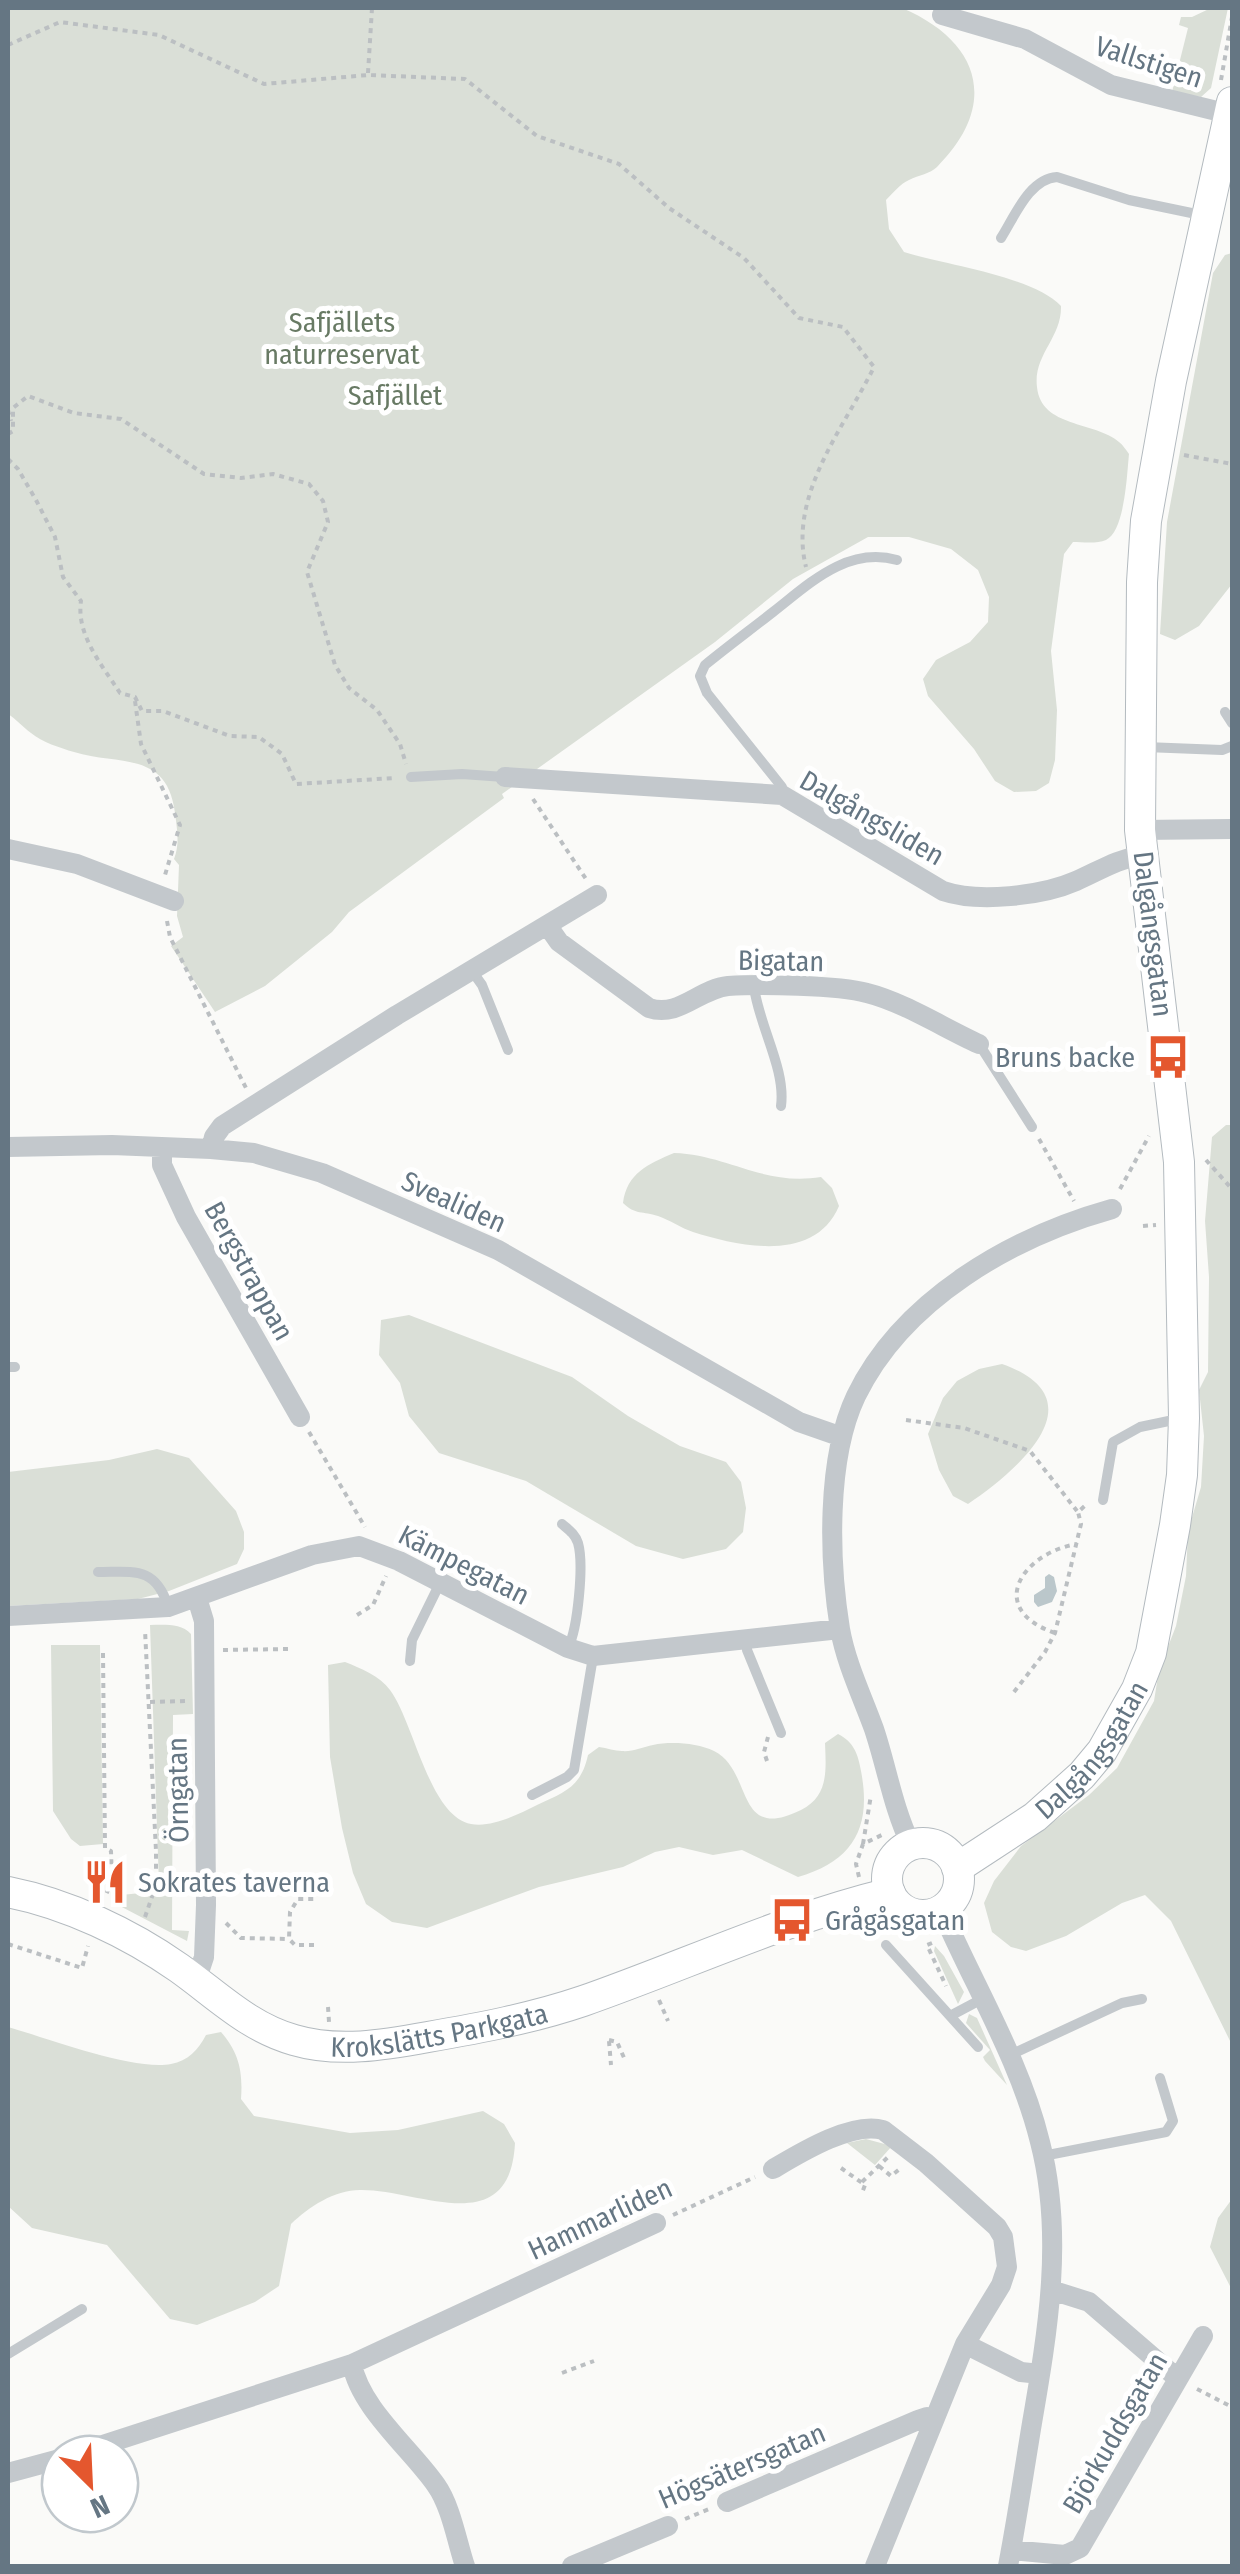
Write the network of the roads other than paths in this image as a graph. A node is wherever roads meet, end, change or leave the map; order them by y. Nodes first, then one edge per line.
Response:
1 (942, 15) dead end
2 (1231, 108) edge
3 (1207, 216) junction
4 (1001, 238) dead end
5 (897, 560) dead end
6 (1225, 712) dead end
7 (1232, 723) edge
8 (1232, 746) edge
9 (1140, 747) junction
10 (411, 777) road end
11 (505, 777) joint
12 (782, 795) junction
13 (1232, 829) edge
14 (1141, 843) junction
15 (8, 849) edge
16 (597, 895) road end
17 (174, 902) road end
18 (547, 924) junction
19 (472, 970) junction
20 (754, 986) junction
21 (979, 1044) joint
22 (508, 1050) dead end
23 (780, 1106) dead end
24 (1032, 1126) road end
25 (8, 1147) edge
26 (162, 1147) junction
27 (211, 1149) junction
28 (1112, 1209) road end
29 (300, 1417) dead end
30 (1184, 1418) junction
31 (842, 1437) junction
32 (1103, 1500) road end
33 (562, 1524) dead end
34 (98, 1572) dead end
35 (440, 1584) junction
36 (196, 1598) junction
37 (168, 1608) junction
38 (8, 1616) edge
39 (840, 1629) junction
40 (746, 1640) junction
41 (568, 1648) junction
42 (593, 1656) junction
43 (410, 1661) dead end
44 (781, 1734) dead end
45 (532, 1796) dead end
46 (897, 1839) junction
47 (957, 1868) junction
48 (8, 1892) edge
49 (890, 1892) junction
50 (941, 1910) junction
51 (886, 1945) dead end
52 (196, 1981) junction
53 (982, 1999) junction
54 (1142, 1999) dead end
55 (954, 2013) junction
56 (978, 2047) dead end
57 (1009, 2056) junction
58 (1160, 2078) dead end
59 (1044, 2156) junction
60 (773, 2168) road end
61 (656, 2223) road end
62 (1051, 2290) junction
63 (82, 2309) dead end
64 (1203, 2336) dead end
65 (965, 2344) junction
66 (8, 2354) edge
67 (352, 2364) junction
68 (1040, 2374) junction
69 (1181, 2380) junction
70 (934, 2420) junction
71 (137, 2434) edge
72 (40, 2463) edge
73 (8, 2472) edge
74 (727, 2502) road end
75 (668, 2526) road end
76 (1009, 2558) edge
77 (465, 2566) edge
78 (572, 2566) edge
79 (875, 2566) edge

1 - 2 street, Vallstigen
2 - 3 street, Dalgångsgatan
3 - 4 lane
3 - 9 street, Dalgångsgatan
5 - 12 lane
6 - 7 lane
8 - 9 lane
9 - 14 street, Dalgångsgatan
10 - 11 lane
11 - 12 street, Dalgångsliden
12 - 14 street, Dalgångsliden
13 - 14 street, Dalgångsliden
14 - 30 street, Dalgångsgatan
15 - 17 street
16 - 18 street
18 - 19 street
18 - 20 street, Bigatan
19 - 22 lane
19 - 27 street
20 - 21 street, Bigatan
20 - 23 lane
21 - 24 lane
25 - 26 street, Svealiden
26 - 27 street, Svealiden
26 - 29 street, Bergstrappan
27 - 31 street, Svealiden
28 - 31 street
30 - 32 lane
30 - 47 street, Dalgångsgatan
31 - 39 street
33 - 41 lane
34 - 37 lane
35 - 36 street, Kämpegatan
35 - 41 street, Kämpegatan
35 - 43 lane
36 - 37 street, Kämpegatan
36 - 52 street, Örngatan
37 - 38 street, Kämpegatan
39 - 40 street, Kämpegatan
39 - 46 street
40 - 42 street, Kämpegatan
40 - 44 lane
41 - 42 street, Kämpegatan
42 - 45 lane
46 - 47 street
46 - 49 street
47 - 50 street
48 - 52 street, Krokslätts Parkgata
49 - 50 street
49 - 52 street, Krokslätts Parkgata
50 - 53 street
51 - 55 lane
53 - 55 lane
53 - 57 street
54 - 57 lane
55 - 56 lane
57 - 59 street
58 - 59 lane
59 - 62 street
60 - 65 street
61 - 67 street, Hammarliden
62 - 68 street
62 - 69 street
63 - 66 lane
64 - 69 street, Björkuddsgatan
65 - 68 street
65 - 70 street
67 - 71 street, Hammarliden
67 - 77 street
68 - 76 street
69 - 76 street, Björkuddsgatan
70 - 74 street, Högsätersgatan
70 - 79 street
72 - 73 street
75 - 78 street, Högsätersgatan

